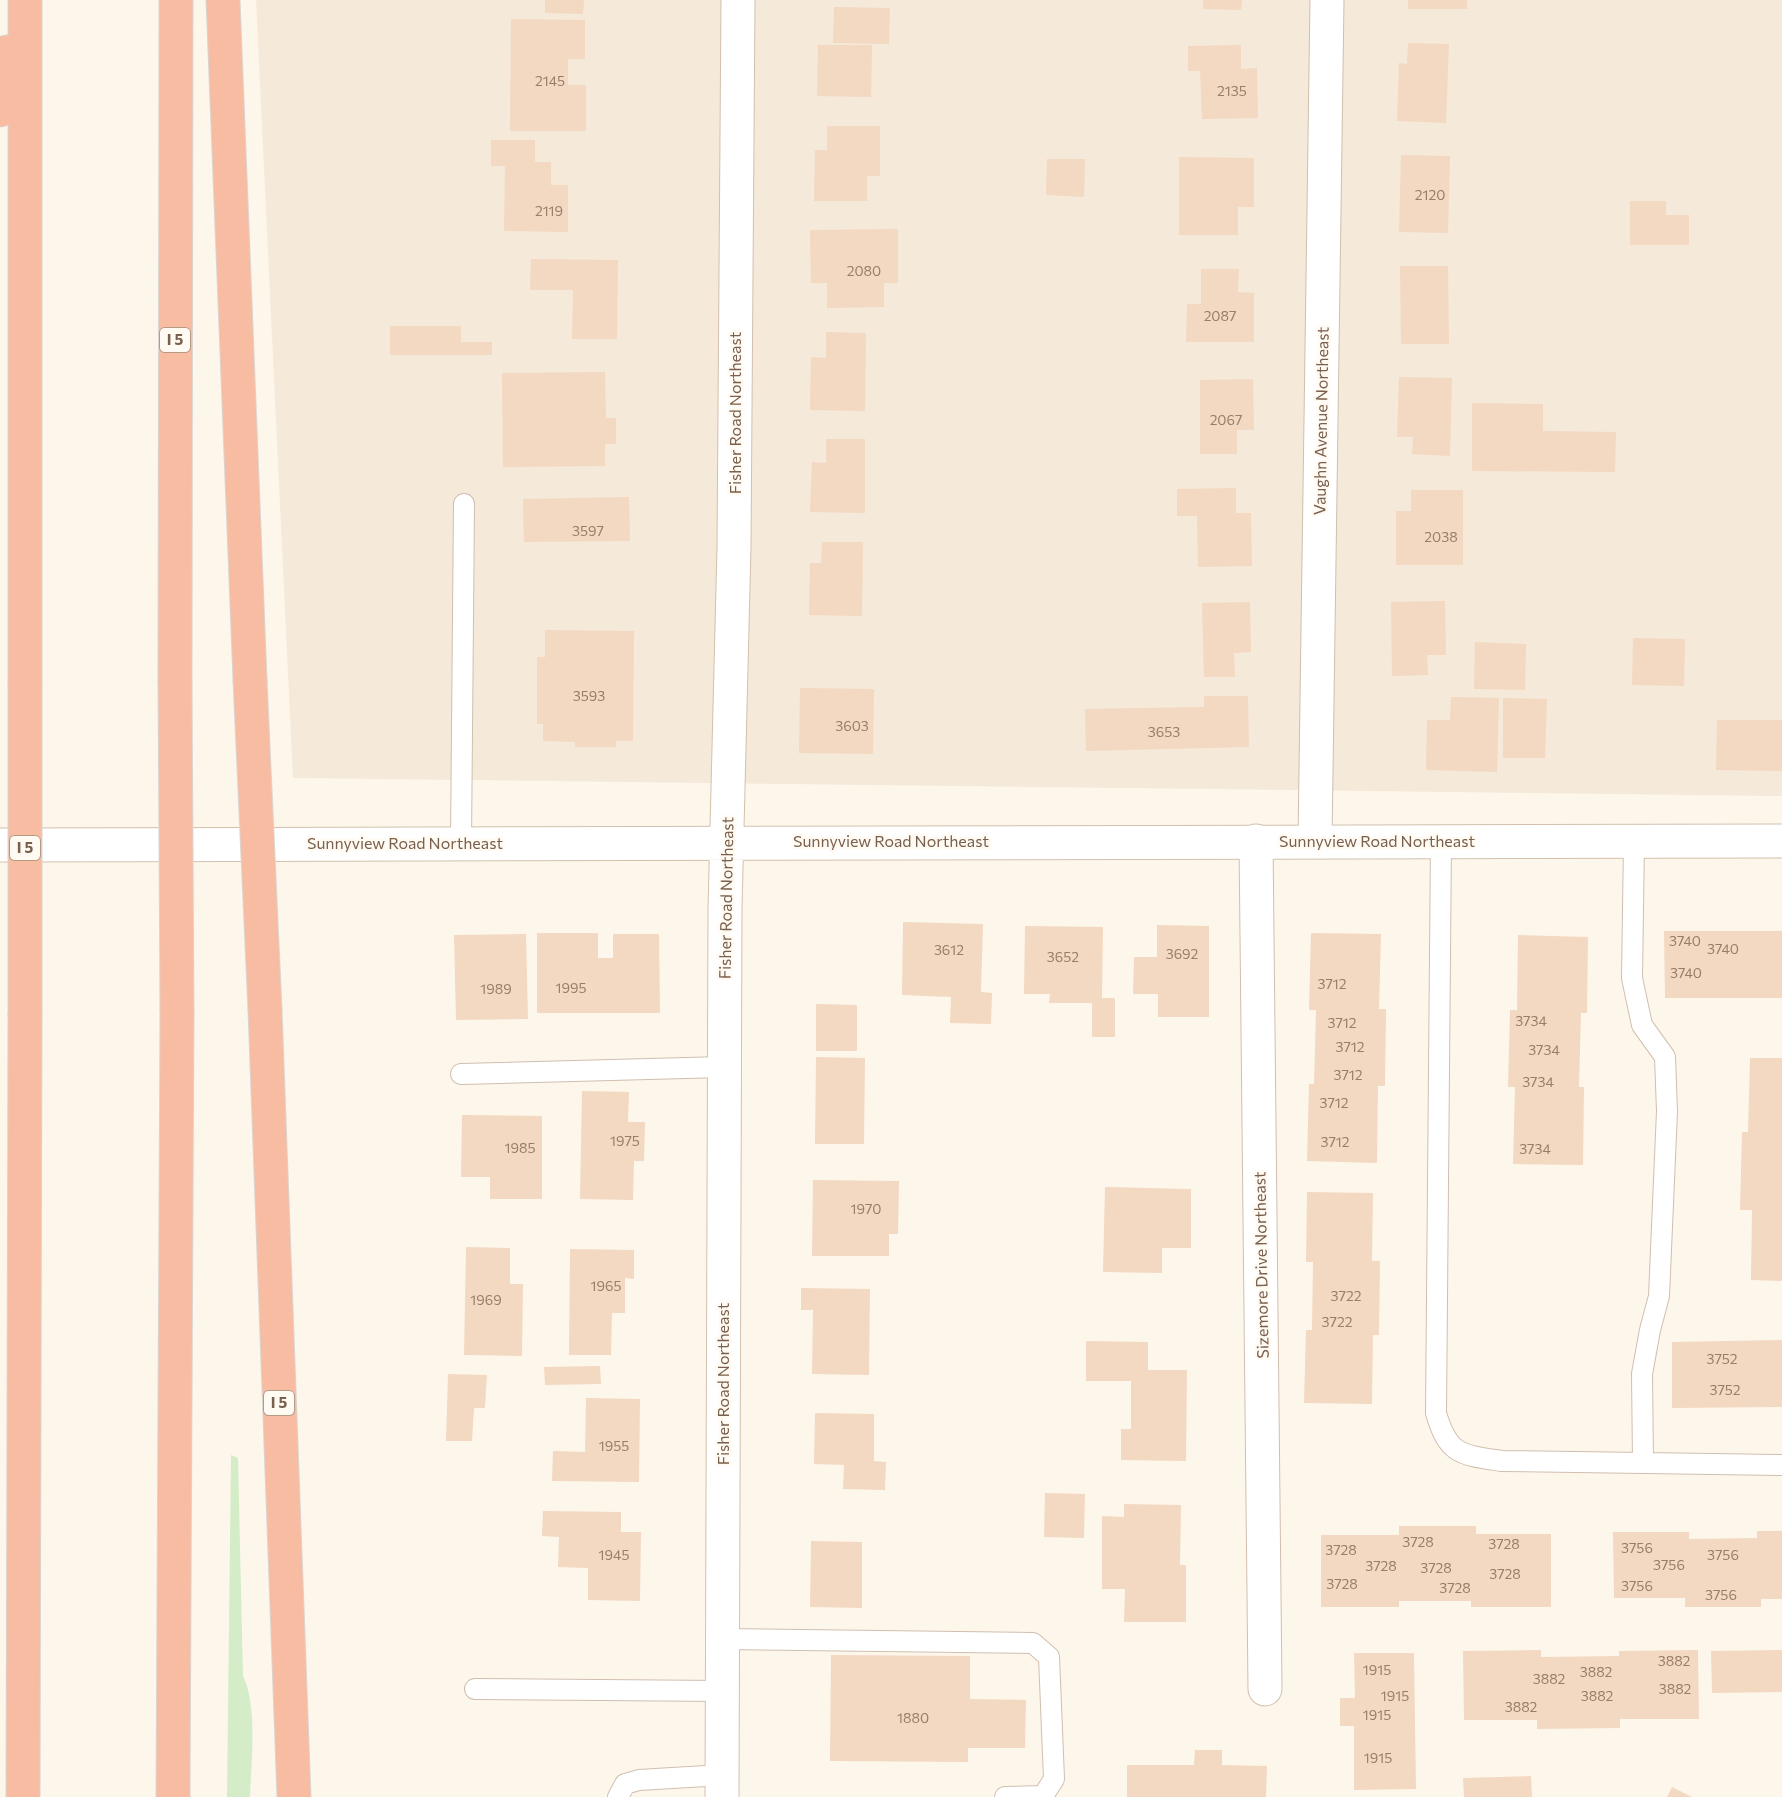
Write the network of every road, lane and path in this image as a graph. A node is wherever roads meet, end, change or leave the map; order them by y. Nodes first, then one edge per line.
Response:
1 (14, 0) edge
2 (25, 0) edge
3 (176, 0) edge
4 (223, 0) edge
5 (738, 0) edge
6 (1327, 0) edge
7 (0, 110) edge
8 (464, 504) dead end
9 (1256, 840) junction
10 (1315, 841) junction
11 (1441, 841) junction
12 (1634, 841) junction
13 (1782, 841) edge
14 (726, 842) junction
15 (461, 843) junction
16 (0, 845) edge
17 (724, 1066) junction
18 (461, 1074) dead end
19 (1643, 1461) junction
20 (1782, 1465) edge
21 (722, 1639) junction
22 (475, 1689) dead end
23 (1265, 1689) dead end
24 (721, 1691) junction
25 (722, 1786) edge
26 (23, 1797) edge
27 (173, 1797) edge
28 (294, 1797) edge
29 (618, 1797) edge
30 (1005, 1797) edge

1 - 7 highway
2 - 26 highway, I 5, bridge
3 - 27 highway, I 5, bridge
4 - 28 highway, I 5, bridge
5 - 14 street, Fisher Road Northeast
6 - 10 street, Vaughn Avenue Northeast
8 - 15 lane
9 - 10 street, Sunnyview Road Northeast
9 - 14 street, Sunnyview Road Northeast
9 - 23 street, Sizemore Drive Northeast
10 - 11 street, Sunnyview Road Northeast
11 - 12 street, Sunnyview Road Northeast
11 - 19 lane
12 - 13 street, Sunnyview Road Northeast
12 - 19 lane
14 - 15 street, Sunnyview Road Northeast
14 - 17 street, Fisher Road Northeast
15 - 16 street, Sunnyview Road Northeast
17 - 18 lane
17 - 21 street, Fisher Road Northeast
19 - 20 lane
21 - 24 street, Fisher Road Northeast
21 - 30 lane
22 - 24 lane
24 - 25 street, Fisher Road Northeast
25 - 29 lane

